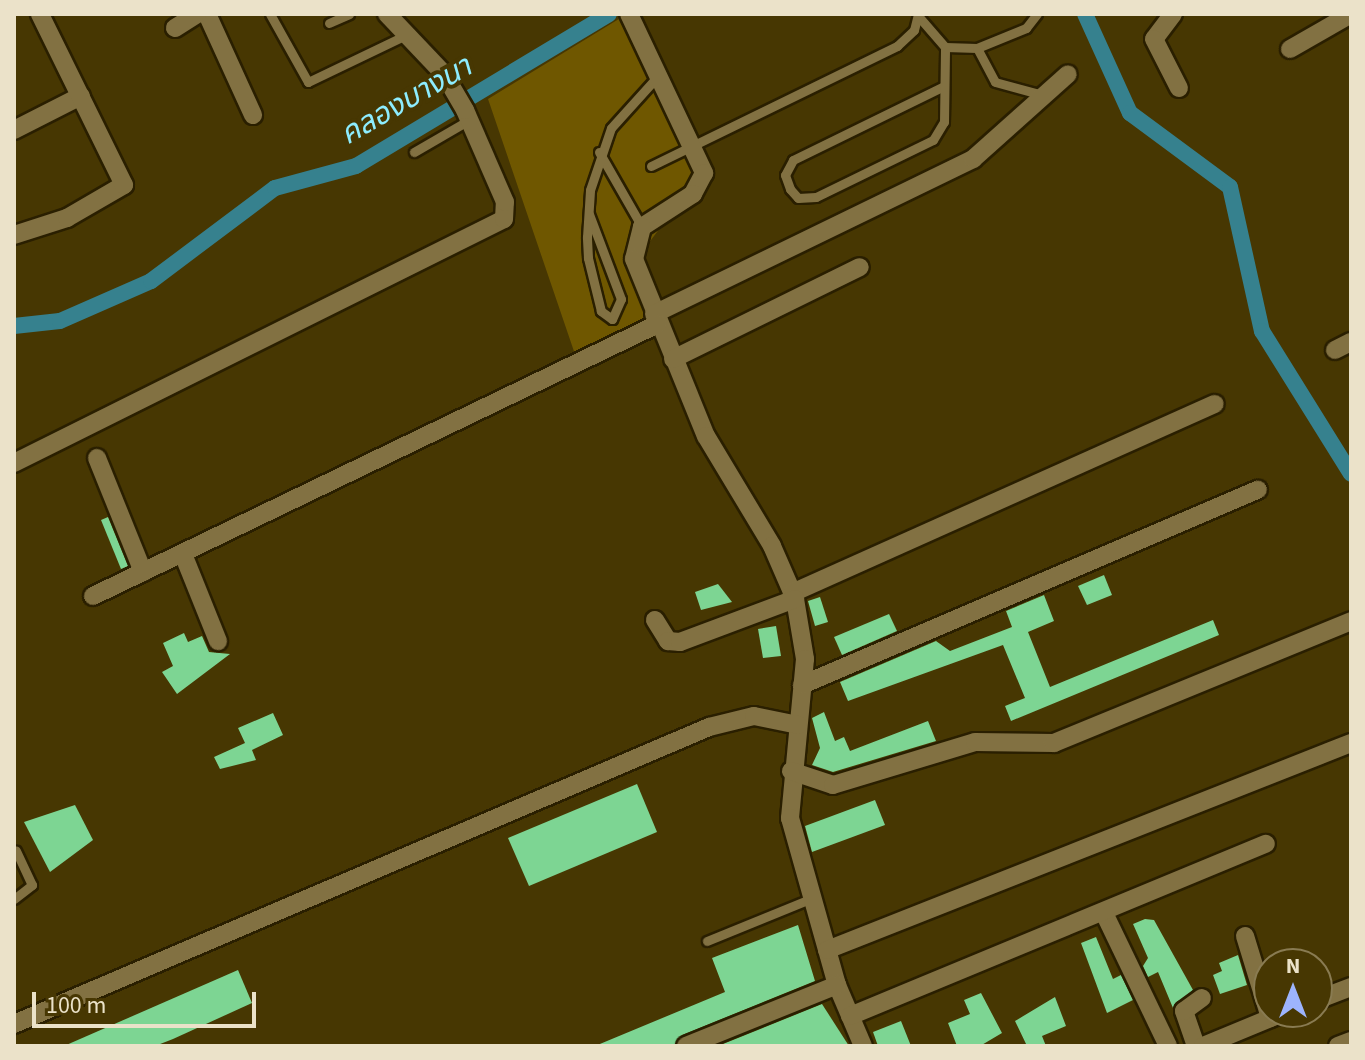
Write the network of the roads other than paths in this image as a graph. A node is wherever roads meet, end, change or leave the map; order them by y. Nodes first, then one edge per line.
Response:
1 (40, 14) edge
2 (197, 14) edge
3 (207, 14) edge
4 (270, 14) edge
5 (349, 14) edge
6 (387, 14) edge
7 (1037, 14) edge
8 (1173, 14) edge
9 (1351, 14) edge
10 (630, 15) edge
11 (918, 16) edge
12 (329, 23) dead end
13 (175, 28) dead end
14 (402, 37) junction
15 (945, 47) junction
16 (977, 48) junction
17 (1290, 49) dead end
18 (660, 73) junction
19 (1068, 74) dead end
20 (942, 87) junction
21 (1179, 88) dead end
22 (1043, 95) junction
23 (81, 96) junction
24 (253, 115) dead end
25 (467, 115) junction
26 (14, 130) edge
27 (696, 146) junction
28 (414, 152) dead end
29 (599, 152) junction
30 (651, 166) dead end
31 (589, 214) junction
32 (642, 227) junction
33 (14, 235) edge
34 (860, 267) dead end
35 (656, 319) junction
36 (673, 359) junction
37 (1215, 404) dead end
38 (97, 458) dead end
39 (14, 463) edge
40 (1258, 490) dead end
41 (183, 554) junction
42 (143, 572) junction
43 (93, 596) dead end
44 (794, 596) junction
45 (655, 620) dead end
46 (1351, 621) edge
47 (218, 641) dead end
48 (802, 685) junction
49 (798, 725) junction
50 (1351, 743) edge
51 (791, 771) junction
52 (1266, 844) dead end
53 (16, 851) edge
54 (14, 899) edge
55 (810, 899) junction
56 (1105, 915) junction
57 (1245, 936) dead end
58 (707, 941) dead end
59 (827, 950) junction
60 (1253, 955) edge
61 (837, 985) junction
62 (1202, 998) dead end
63 (850, 1016) junction
64 (14, 1024) edge
65 (1253, 1025) edge
66 (1351, 1041) edge
67 (686, 1046) edge
68 (863, 1046) edge
69 (1168, 1046) edge
70 (1196, 1046) edge
71 (1203, 1046) edge
72 (1338, 1046) edge

1 - 23 street
2 - 13 street
3 - 24 street
4 - 14 lane
5 - 12 lane
6 - 14 street
7 - 16 lane
8 - 21 street
9 - 17 street
10 - 18 street
11 - 15 lane
11 - 27 lane
14 - 25 street
15 - 16 lane
15 - 20 lane
16 - 22 lane
18 - 27 street
18 - 29 lane
19 - 22 street
20 - 20 lane
22 - 35 street
23 - 26 street
23 - 33 street
25 - 28 lane
25 - 39 street
27 - 30 lane
27 - 32 street
29 - 31 lane
29 - 32 lane
31 - 31 lane
32 - 35 street
34 - 36 street
35 - 36 street
35 - 41 street
36 - 44 street
37 - 44 street
38 - 42 street
40 - 48 street
41 - 42 street
41 - 47 street
42 - 43 street
44 - 45 street
44 - 48 street
46 - 51 street
48 - 49 street
49 - 51 street
49 - 64 street
50 - 59 street
51 - 55 street
52 - 56 street
53 - 54 lane
55 - 58 lane
55 - 59 street
56 - 63 street
56 - 69 street
57 - 60 street
59 - 61 street
61 - 63 street
61 - 67 street
62 - 70 street
63 - 68 street
65 - 71 street
66 - 72 street

